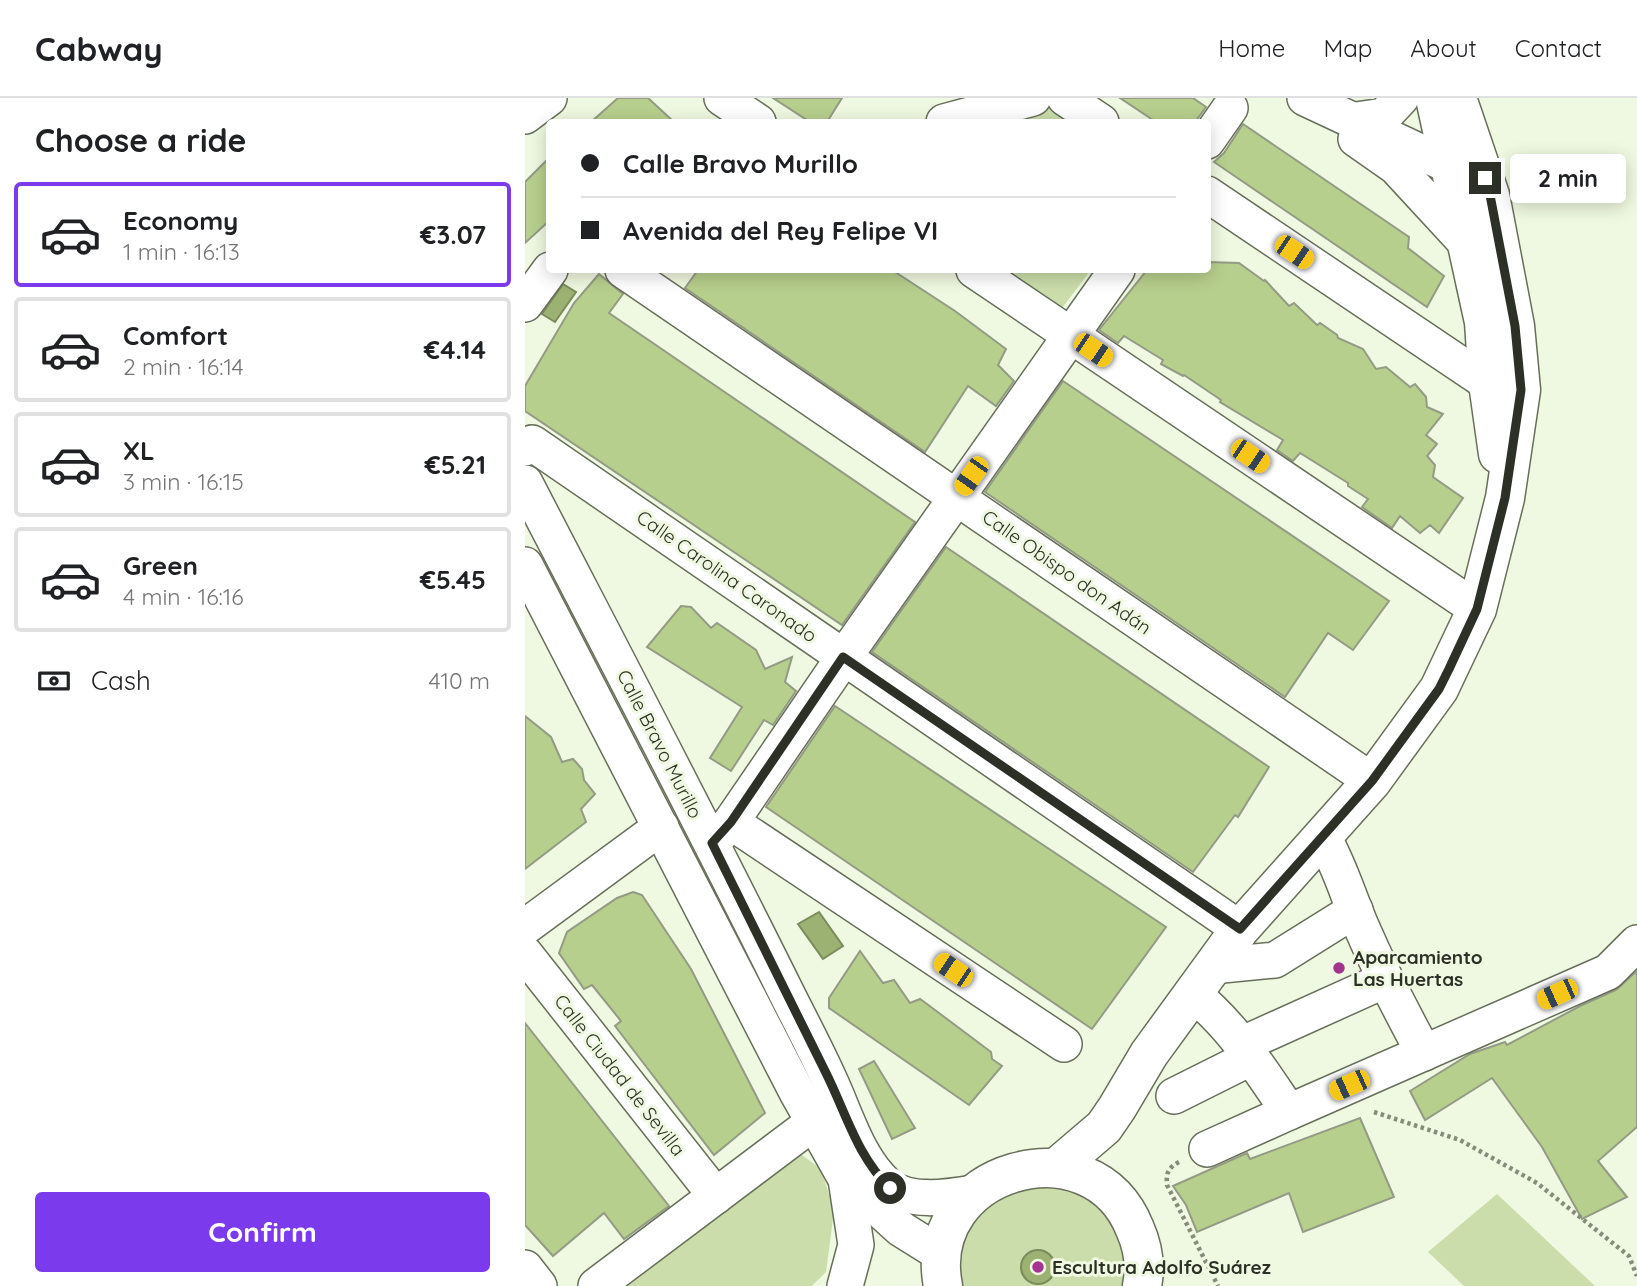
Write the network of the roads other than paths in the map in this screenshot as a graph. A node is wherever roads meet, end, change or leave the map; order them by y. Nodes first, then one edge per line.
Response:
1 (549, 98) edge
2 (722, 98) edge
3 (1033, 98) edge
4 (1065, 98) edge
5 (1299, 98) edge
6 (1305, 98) edge
7 (1401, 98) edge
8 (1451, 102) edge
9 (1230, 108) dead end
10 (525, 116) edge
11 (754, 119) edge
12 (955, 119) edge
13 (1096, 119) edge
14 (1356, 120) junction
15 (1211, 135) edge
16 (1448, 164) junction
17 (1396, 167) junction
18 (1211, 197) edge
19 (1468, 245) junction
20 (548, 273) edge
21 (627, 273) edge
22 (978, 273) edge
23 (1115, 273) edge
24 (525, 304) edge
25 (1515, 326) junction
26 (1071, 335) junction
27 (1489, 383) junction
28 (525, 448) edge
29 (525, 483) edge
30 (957, 496) junction
31 (1505, 498) junction
32 (525, 565) edge
33 (1477, 609) junction
34 (843, 657) junction
35 (1372, 781) junction
36 (661, 827) junction
37 (722, 833) junction
38 (1323, 837) junction
39 (1355, 910) junction
40 (525, 927) edge
41 (1240, 929) junction
42 (1637, 943) edge
43 (525, 954) edge
44 (1202, 979) junction
45 (1385, 981) junction
46 (1064, 1044) dead end
47 (1248, 1051) junction
48 (1424, 1053) junction
49 (1174, 1096) dead end
50 (1117, 1108) junction
51 (1289, 1112) junction
52 (814, 1122) junction
53 (1207, 1149) road end
54 (1056, 1168) junction
55 (846, 1180) junction
56 (974, 1193) junction
57 (1112, 1194) junction
58 (716, 1196) junction
59 (525, 1268) edge
60 (937, 1275) edge
61 (539, 1286) edge
62 (596, 1286) edge
63 (845, 1286) edge
64 (1142, 1286) edge

1 - 10 street
2 - 11 street
3 - 12 street
4 - 13 street
5 - 17 street
6 - 14 street
7 - 14 street
8 - 16 main road
8 - 25 main road
9 - 15 street
14 - 16 street
16 - 17 street
16 - 19 main road
16 - 25 street
17 - 19 street
18 - 27 street
19 - 27 main road
20 - 24 street
21 - 30 street, Calle Obispo don Adán
22 - 26 street
23 - 26 street
25 - 31 main road
26 - 30 street
26 - 33 street
27 - 31 main road
28 - 34 street, Calle Carolina Caronado
29 - 37 street, Calle Bravo Murillo
30 - 34 street
30 - 35 street, Calle Obispo don Adán
31 - 33 main road
32 - 36 street, Calle Bravo Murillo
33 - 35 main road
34 - 37 street
34 - 41 street, Calle Carolina Caronado
35 - 38 main road
36 - 40 street
36 - 52 street, Calle Bravo Murillo
37 - 46 street
37 - 56 street, Calle Bravo Murillo
38 - 39 street
38 - 41 main road
39 - 44 street
39 - 45 street
41 - 44 main road
42 - 48 street
43 - 58 street, Calle Ciudad de Sevilla
44 - 47 street
44 - 50 main road
45 - 47 street
45 - 48 street
47 - 49 street
47 - 51 street
48 - 51 street
50 - 54 main road
50 - 57 main road
51 - 53 street
52 - 55 street, Calle Bravo Murillo
52 - 58 street
54 - 56 main road
54 - 57 main road
55 - 60 street, Calle Bravo Murillo
55 - 63 street, Calle Bravo Murillo
56 - 60 main road
57 - 64 main road
58 - 62 street
59 - 61 street

